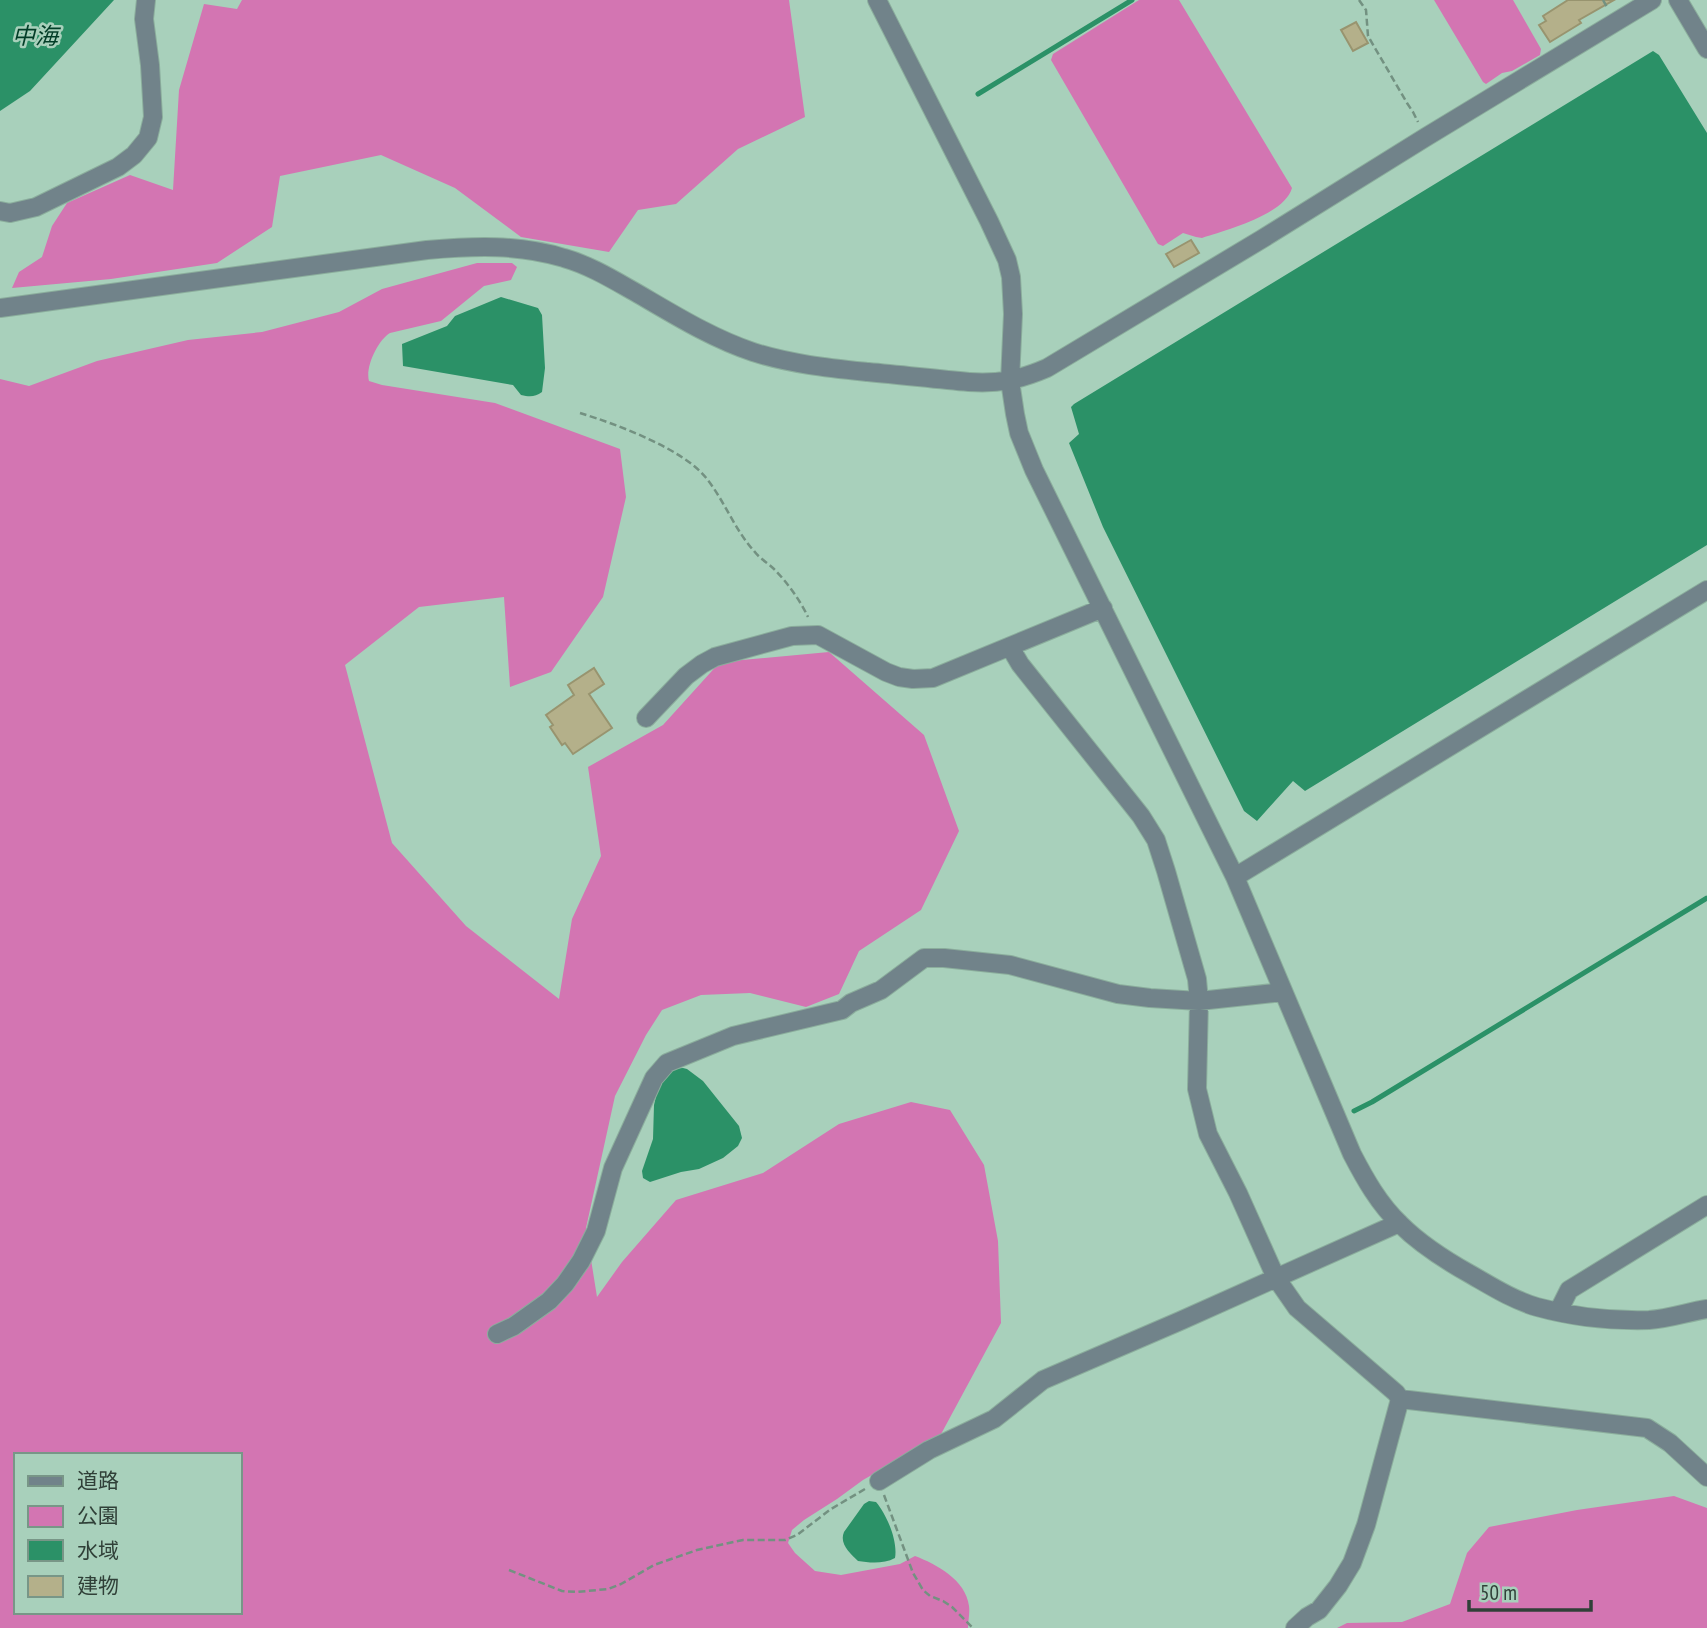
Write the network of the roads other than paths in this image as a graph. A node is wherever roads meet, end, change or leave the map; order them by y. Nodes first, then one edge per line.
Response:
1 (146, 0) edge
2 (877, 0) edge
3 (1652, 0) edge
4 (1678, 0) edge
5 (1707, 49) edge
6 (0, 211) edge
7 (0, 308) edge
8 (1010, 380) junction
9 (1707, 590) edge
10 (1103, 608) junction
11 (1010, 647) junction
12 (646, 718) dead end
13 (1235, 877) junction
14 (1283, 992) junction
15 (1199, 1001) junction
16 (1707, 1205) edge
17 (1399, 1223) junction
18 (1276, 1278) junction
19 (1707, 1308) edge
20 (1558, 1311) junction
21 (497, 1334) dead end
22 (1400, 1399) junction
23 (1707, 1477) edge
24 (879, 1481) road end
25 (1294, 1628) edge

1 - 6 street
2 - 8 street
3 - 8 street
4 - 5 street
7 - 8 street
8 - 10 street
9 - 13 street
10 - 11 street
10 - 13 street
11 - 12 street
11 - 15 street
13 - 14 street
14 - 15 street
14 - 17 street
15 - 18 street
15 - 21 street
16 - 20 street
17 - 18 street
17 - 20 street
18 - 22 street
18 - 24 street
19 - 20 street
22 - 23 street
22 - 25 street

